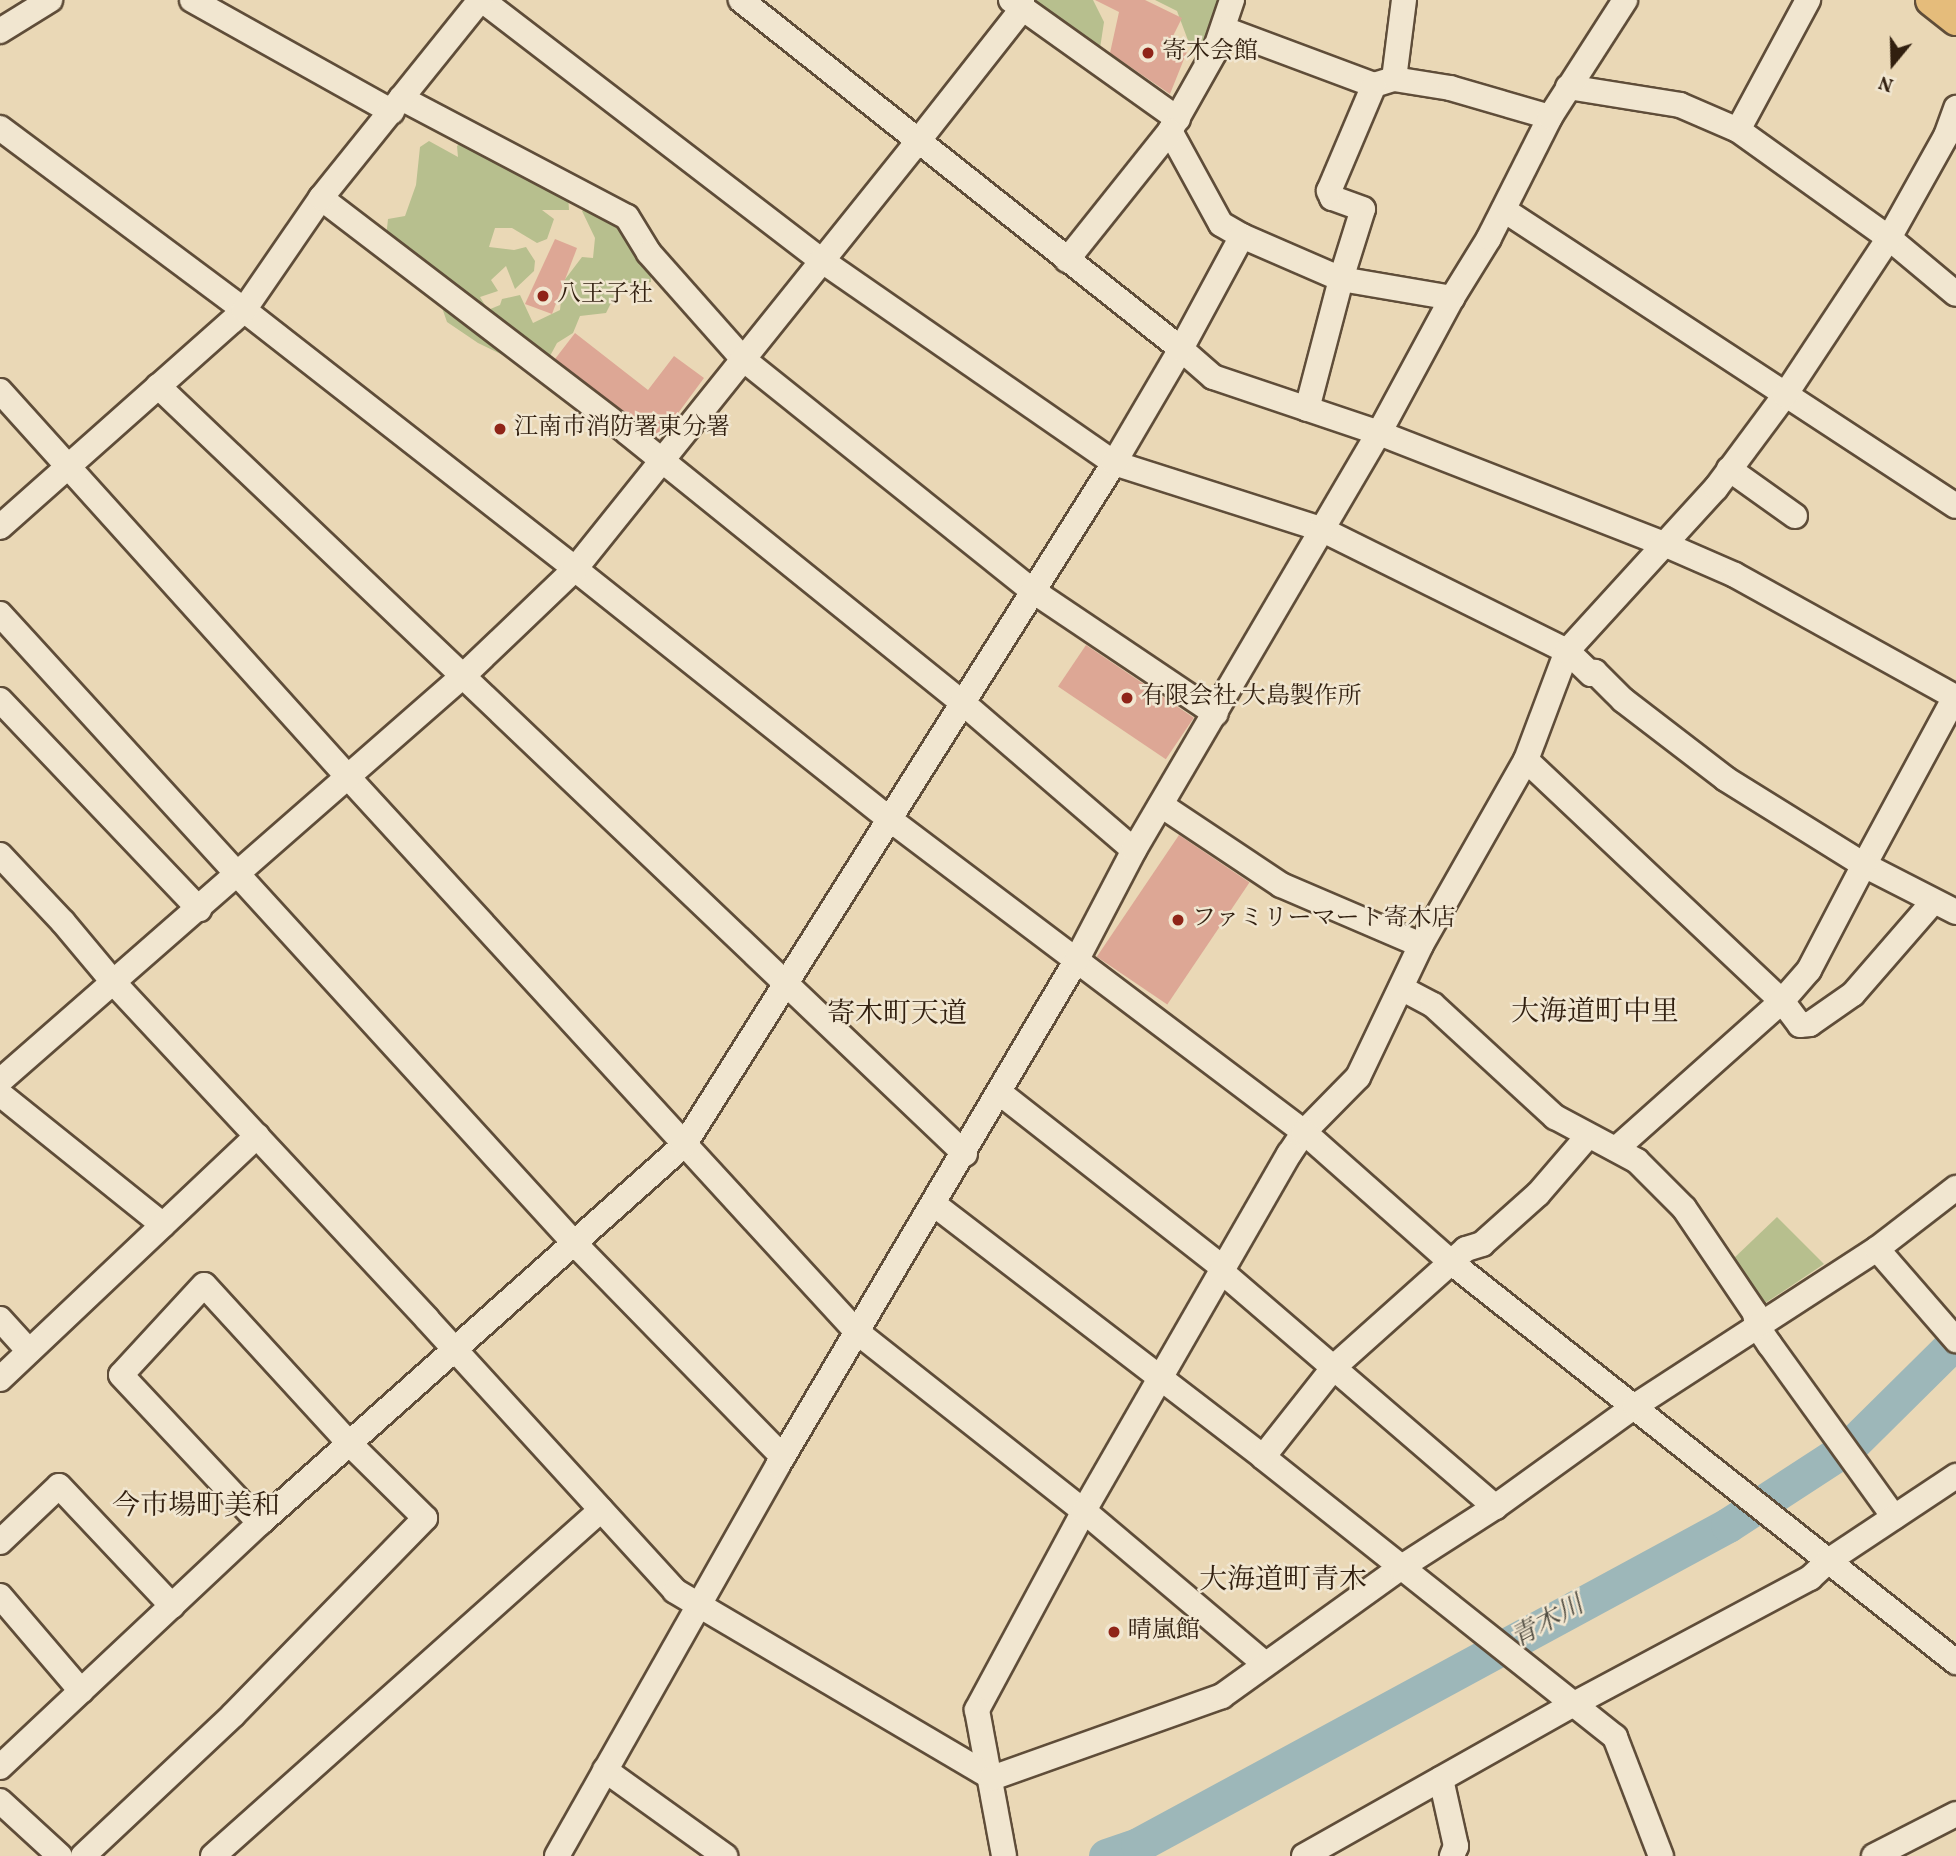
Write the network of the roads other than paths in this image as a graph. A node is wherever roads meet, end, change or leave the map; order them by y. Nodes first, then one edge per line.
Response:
1 (50, 0) edge
2 (192, 0) edge
3 (481, 0) edge
4 (741, 0) edge
5 (1231, 0) edge
6 (1404, 0) edge
7 (1625, 0) edge
8 (1808, 0) edge
9 (1932, 0) edge
10 (1018, 3) edge
11 (1956, 19) edge
12 (1224, 29) junction
13 (0, 31) edge
14 (1384, 82) junction
15 (1568, 87) junction
16 (397, 105) junction
17 (1956, 108) edge
18 (1550, 117) junction
19 (1174, 125) junction
20 (0, 128) edge
21 (1738, 130) junction
22 (919, 140) junction
23 (321, 198) junction
24 (1504, 210) junction
25 (1242, 236) junction
26 (1889, 238) junction
27 (821, 260) junction
28 (1067, 260) junction
29 (1341, 279) junction
30 (1956, 294) edge
31 (1452, 298) junction
32 (244, 310) junction
33 (1181, 349) junction
34 (743, 359) junction
35 (158, 386) junction
36 (0, 391) edge
37 (1785, 395) junction
38 (1307, 409) junction
39 (1379, 433) junction
40 (661, 463) junction
41 (1114, 463) junction
42 (68, 466) junction
43 (1729, 470) junction
44 (1956, 506) edge
45 (1795, 516) dead end
46 (0, 527) edge
47 (1321, 529) junction
48 (1664, 544) junction
49 (575, 569) junction
50 (1033, 591) junction
51 (0, 614) edge
52 (1567, 651) junction
53 (463, 676) junction
54 (1955, 696) edge
55 (0, 700) edge
56 (963, 703) junction
57 (1216, 714) junction
58 (1526, 760) junction
59 (348, 777) junction
60 (1161, 805) junction
61 (888, 818) junction
62 (1134, 850) junction
63 (0, 855) edge
64 (1864, 865) junction
65 (238, 876) junction
66 (1933, 902) junction
67 (199, 909) junction
68 (1956, 912) edge
69 (1422, 945) junction
70 (1076, 961) junction
71 (114, 983) junction
72 (787, 983) junction
73 (1401, 988) junction
74 (1782, 1001) junction
75 (0, 1081) edge
76 (999, 1093) junction
77 (0, 1094) edge
78 (1304, 1132) junction
79 (257, 1136) junction
80 (1588, 1136) junction
81 (684, 1145) junction
82 (1616, 1149) junction
83 (965, 1154) junction
84 (1956, 1188) edge
85 (934, 1205) junction
86 (163, 1225) junction
87 (576, 1245) junction
88 (1877, 1249) junction
89 (1452, 1263) junction
90 (1222, 1270) junction
91 (0, 1319) edge
92 (1757, 1326) junction
93 (858, 1332) junction
94 (1953, 1336) edge
95 (453, 1349) junction
96 (29, 1351) junction
97 (1334, 1367) junction
98 (1159, 1378) junction
99 (0, 1380) edge
100 (1635, 1406) junction
101 (349, 1443) junction
102 (783, 1457) junction
103 (1263, 1457) junction
104 (1956, 1476) edge
105 (1495, 1507) junction
106 (601, 1510) junction
107 (1084, 1511) junction
108 (1894, 1517) junction
109 (260, 1523) junction
110 (0, 1542) edge
111 (1828, 1561) junction
112 (1400, 1568) junction
113 (0, 1596) edge
114 (172, 1606) junction
115 (700, 1607) junction
116 (1956, 1662) edge
117 (1265, 1664) junction
118 (81, 1691) junction
119 (1574, 1704) junction
120 (0, 1767) edge
121 (605, 1770) junction
122 (992, 1778) junction
123 (1441, 1779) junction
124 (0, 1801) edge
125 (1956, 1814) edge
126 (60, 1856) edge
127 (83, 1856) edge
128 (213, 1856) edge
129 (557, 1856) edge
130 (725, 1856) edge
131 (1004, 1856) edge
132 (1305, 1856) edge
133 (1452, 1856) edge
134 (1661, 1856) edge
135 (1874, 1856) edge

1 - 13 street
2 - 16 street
3 - 16 street
3 - 27 street
4 - 22 street
5 - 12 street
6 - 14 street
7 - 15 street
8 - 21 street
9 - 11 main road
10 - 19 street
10 - 22 street
12 - 14 street
12 - 19 street
14 - 18 street
14 - 29 street
15 - 18 street
15 - 21 street
16 - 23 street
16 - 34 street
17 - 26 street
18 - 24 street
19 - 25 street
19 - 28 street
20 - 32 street
21 - 26 street
22 - 27 street
22 - 28 street
23 - 32 street
23 - 40 street
24 - 31 street
24 - 37 street
25 - 29 street
25 - 33 street
26 - 30 street
26 - 37 street
27 - 34 street
27 - 41 street
28 - 33 street
29 - 31 street
29 - 38 street
31 - 39 street
32 - 35 street
32 - 49 street
33 - 38 street
33 - 41 street
34 - 40 street
34 - 50 street
35 - 42 street
35 - 53 street
36 - 42 street
37 - 43 street
37 - 44 street
38 - 39 street
39 - 47 street
39 - 48 street
40 - 49 street
40 - 56 street
41 - 47 street
41 - 50 street
42 - 46 street
42 - 59 street
43 - 45 street
43 - 48 street
47 - 52 street
47 - 57 street
48 - 52 street
48 - 54 street
49 - 53 street
49 - 61 street
50 - 56 street
50 - 57 street
51 - 65 street
52 - 58 street
52 - 64 street
53 - 59 street
53 - 72 street
54 - 64 street
55 - 67 street
56 - 61 street
56 - 62 street
57 - 60 street
58 - 69 street
58 - 74 street
59 - 65 street
59 - 81 street
60 - 62 street
60 - 69 street
61 - 70 street
61 - 72 street
62 - 70 street
63 - 71 street
64 - 66 street
64 - 74 street
65 - 67 street
65 - 87 street
66 - 68 street
66 - 74 street
67 - 71 street
69 - 73 street
70 - 76 street
70 - 78 street
71 - 75 street
71 - 79 street
72 - 81 street
72 - 83 street
73 - 78 street
73 - 80 street
74 - 82 street
76 - 83 street
76 - 90 street
77 - 86 street
78 - 89 street
78 - 90 street
79 - 86 street
79 - 95 street
80 - 82 street
80 - 89 street
81 - 87 street
81 - 93 street
82 - 92 street
83 - 85 street
84 - 88 street
85 - 93 street
85 - 98 street
86 - 96 street
87 - 95 street
87 - 102 street
88 - 92 street
88 - 94 street
89 - 97 street
89 - 100 street
90 - 97 street
90 - 98 street
91 - 96 street
92 - 100 street
92 - 108 street
93 - 102 street
93 - 107 street
95 - 101 street
95 - 106 street
96 - 99 street
97 - 103 street
97 - 105 street
98 - 103 street
98 - 107 street
100 - 105 street
100 - 111 street
101 - 109 street
101 - 109 street
101 - 127 street
102 - 115 street
103 - 112 street
104 - 108 street
105 - 112 street
106 - 115 street
106 - 128 street
107 - 117 street
107 - 122 street
108 - 111 street
109 - 114 street
110 - 114 street
111 - 116 street
111 - 119 street
112 - 117 street
112 - 119 street
113 - 118 street
114 - 118 street
115 - 121 street
115 - 122 street
117 - 122 street
118 - 120 street
119 - 123 street
119 - 134 street
121 - 129 street
121 - 130 street
122 - 131 street
123 - 132 street
123 - 133 street
124 - 126 street
125 - 135 street

